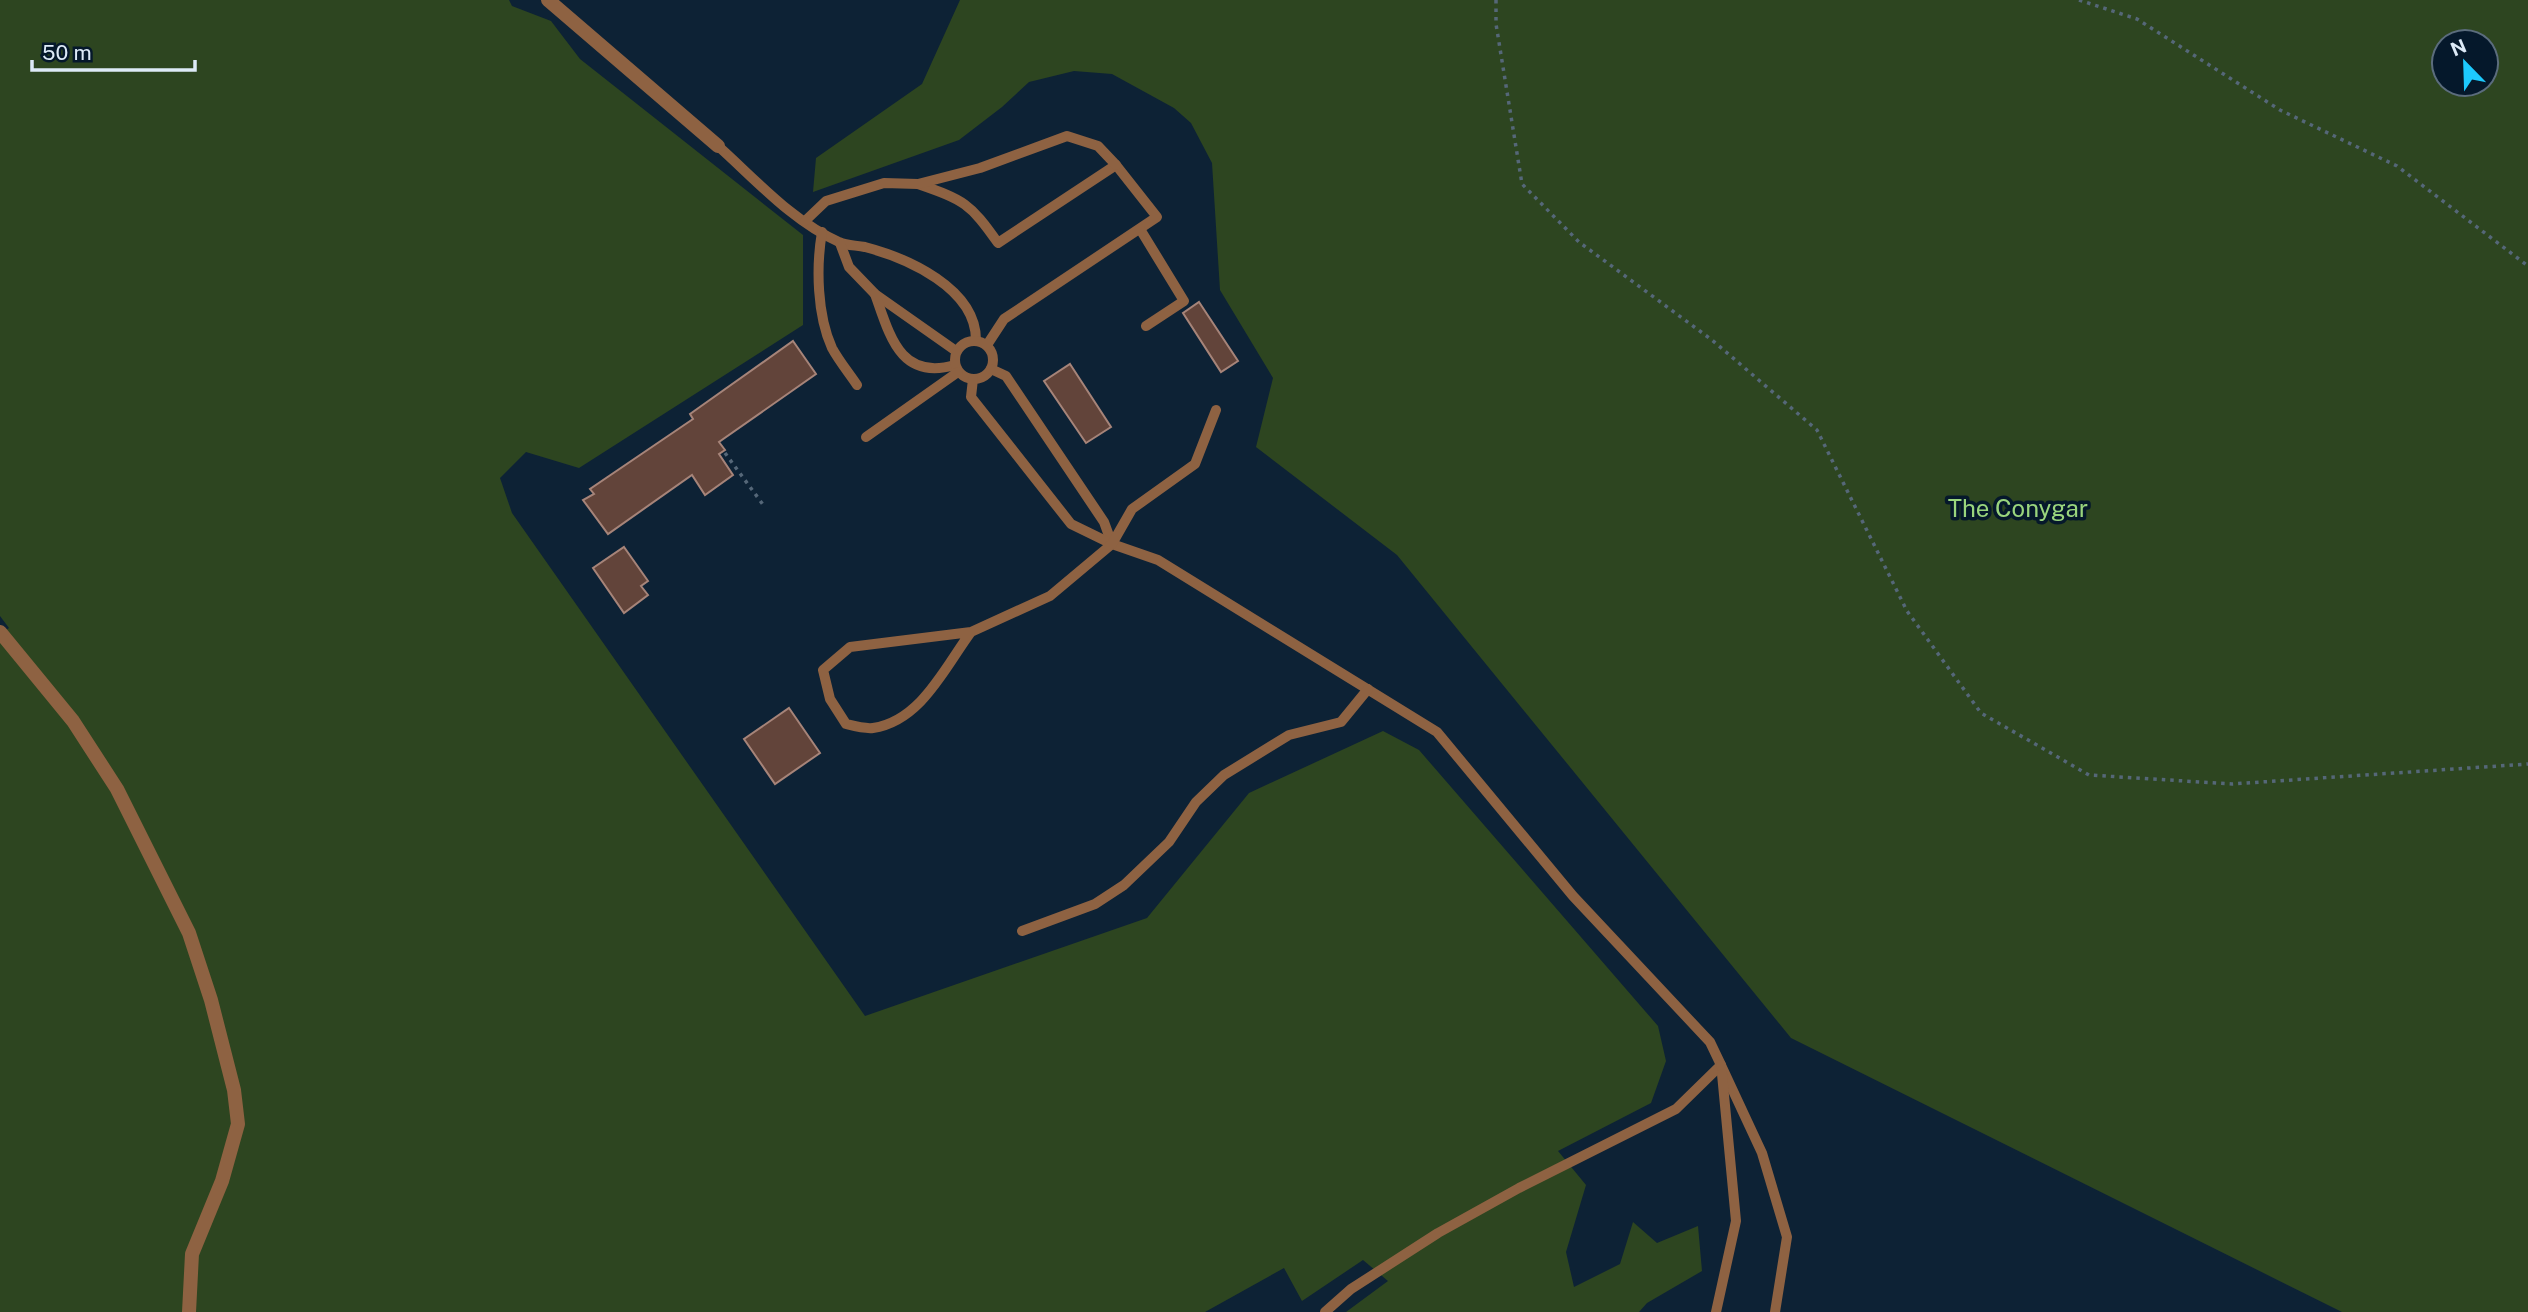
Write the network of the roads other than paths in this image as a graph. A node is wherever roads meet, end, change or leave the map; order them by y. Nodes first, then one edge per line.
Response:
1 (548, 0) edge
2 (718, 146) joint
3 (1116, 165) junction
4 (918, 184) junction
5 (805, 221) junction
6 (1140, 229) junction
7 (822, 232) junction
8 (840, 243) junction
9 (875, 294) junction
10 (1146, 326) dead end
11 (976, 340) junction
12 (987, 345) junction
13 (956, 351) junction
14 (956, 369) junction
15 (991, 369) junction
16 (973, 379) junction
17 (857, 385) dead end
18 (1216, 410) dead end
19 (866, 437) dead end
20 (1112, 544) junction
21 (0, 632) edge
22 (971, 632) junction
23 (1368, 689) junction
24 (1022, 931) dead end
25 (1721, 1065) junction
26 (189, 1312) edge
27 (1325, 1312) edge
28 (1716, 1312) edge
29 (1775, 1312) edge

1 - 2 street
2 - 5 lane
3 - 4 lane
3 - 4 lane
3 - 6 lane
4 - 5 lane
5 - 7 lane
6 - 10 lane
6 - 12 lane
7 - 8 lane
7 - 17 lane
8 - 9 lane
8 - 11 lane
9 - 13 lane
9 - 14 lane
11 - 12 lane
11 - 13 lane
12 - 15 lane
13 - 14 lane
14 - 16 lane
14 - 19 lane
15 - 16 lane
15 - 20 lane
16 - 20 lane
18 - 20 lane
20 - 22 lane
20 - 23 lane
21 - 26 street
22 - 22 lane
23 - 24 lane
23 - 25 lane
25 - 27 lane
25 - 28 lane
25 - 29 lane

